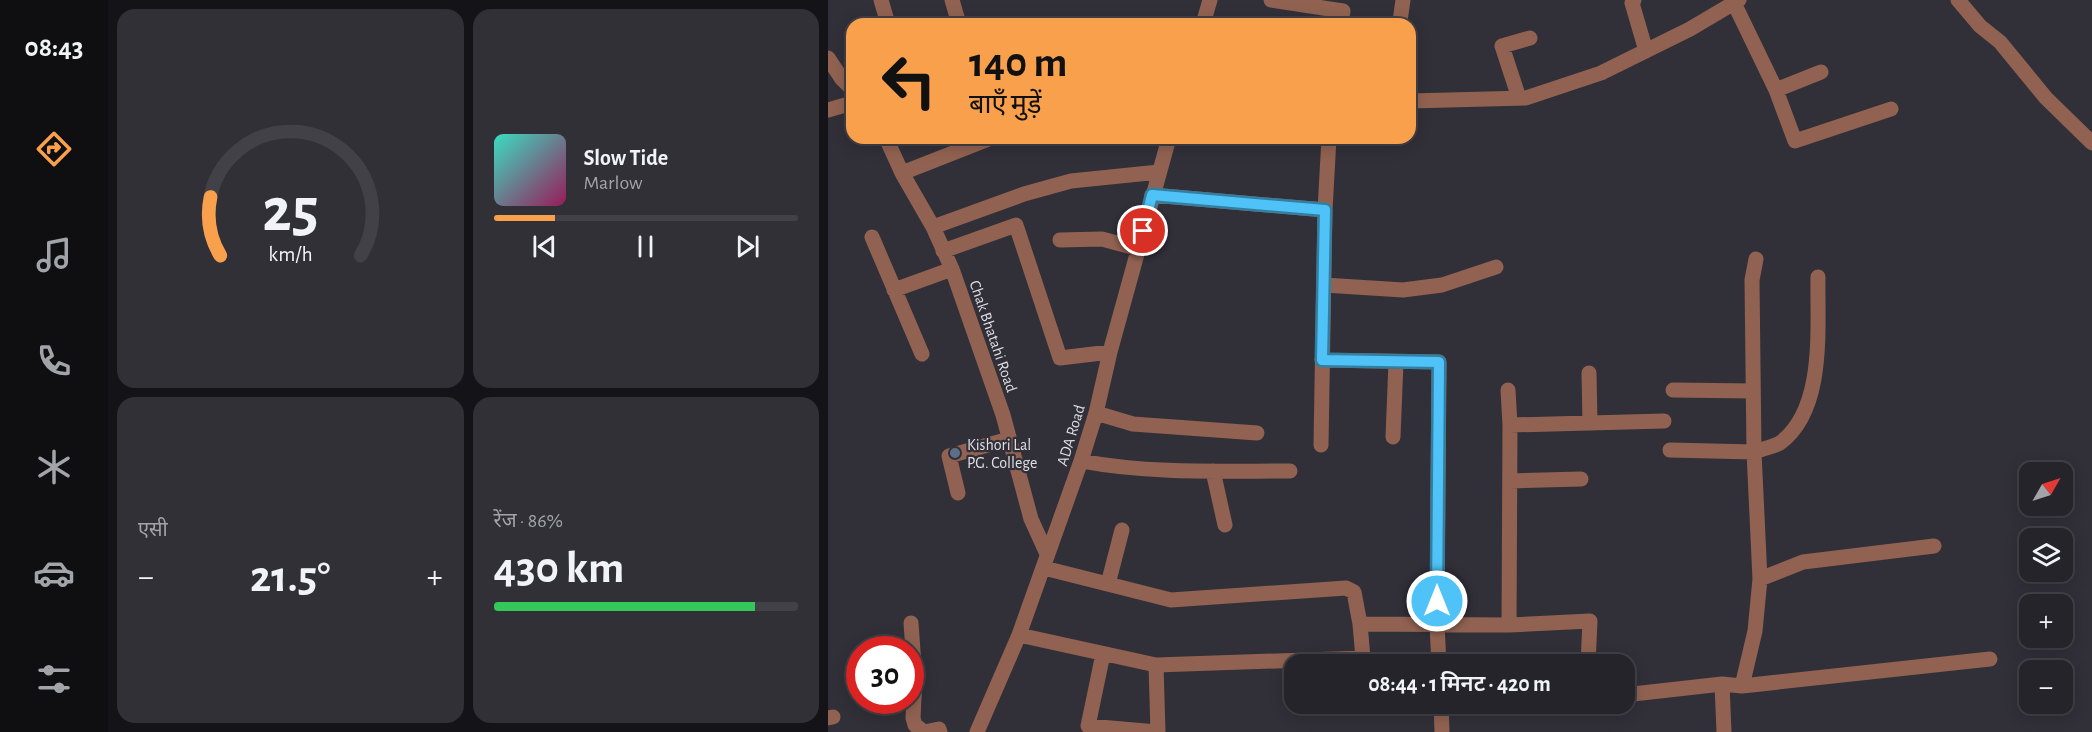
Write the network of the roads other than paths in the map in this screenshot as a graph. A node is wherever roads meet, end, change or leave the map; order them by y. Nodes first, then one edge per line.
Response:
1 (880, 0) edge
2 (952, 0) edge
3 (1210, 0) edge
4 (1270, 0) edge
5 (1403, 0) edge
6 (1634, 0) edge
7 (1958, 0) edge
8 (1736, 1) edge
9 (1343, 12) edge
10 (886, 18) edge
11 (957, 18) edge
12 (1205, 18) edge
13 (1400, 18) edge
14 (1530, 38) dead end
15 (1646, 51) junction
16 (828, 58) edge
17 (1821, 72) dead end
18 (846, 83) edge
19 (1776, 90) junction
20 (1519, 98) junction
21 (1416, 101) edge
22 (846, 105) edge
23 (1891, 109) dead end
24 (828, 110) edge
25 (2092, 143) edge
26 (889, 144) edge
27 (976, 144) edge
28 (1167, 144) edge
29 (1329, 144) edge
30 (1159, 172) junction
31 (902, 173) junction
32 (1152, 195) junction
33 (1325, 210) junction
34 (933, 227) junction
35 (872, 237) dead end
36 (1060, 240) dead end
37 (1139, 249) junction
38 (943, 250) junction
39 (1756, 259) dead end
40 (1496, 267) dead end
41 (952, 269) junction
42 (1818, 277) dead end
43 (1324, 285) junction
44 (894, 290) junction
45 (1110, 352) junction
46 (922, 354) dead end
47 (1322, 360) junction
48 (1396, 362) junction
49 (1589, 373) dead end
50 (1508, 390) dead end
51 (1673, 390) dead end
52 (1753, 391) junction
53 (1096, 413) junction
54 (1664, 421) dead end
55 (1590, 423) junction
56 (1510, 425) junction
57 (1257, 433) dead end
58 (1393, 437) dead end
59 (1009, 439) junction
60 (1322, 445) dead end
61 (1670, 450) dead end
62 (1754, 452) junction
63 (1082, 461) junction
64 (1213, 471) junction
65 (1290, 471) dead end
66 (1581, 479) dead end
67 (1510, 481) junction
68 (958, 493) dead end
69 (1225, 525) dead end
70 (1122, 530) dead end
71 (1934, 546) dead end
72 (1046, 561) junction
73 (1760, 579) junction
74 (1108, 584) junction
75 (911, 623) dead end
76 (1360, 624) junction
77 (1437, 625) junction
78 (1509, 625) junction
79 (1019, 635) junction
80 (1102, 654) junction
81 (1438, 654) edge
82 (1588, 654) edge
83 (1990, 659) dead end
84 (1156, 665) junction
85 (1722, 684) junction
86 (1742, 686) junction
87 (1635, 694) edge
88 (1441, 714) edge
89 (940, 732) edge
90 (976, 732) edge
91 (1157, 732) edge
92 (1442, 732) edge
93 (1724, 732) edge

1 - 10 street
2 - 11 street
3 - 12 street
4 - 9 street
5 - 13 street
6 - 15 street
7 - 25 street
8 - 15 street
8 - 19 street
14 - 20 street
15 - 20 street
16 - 18 street
17 - 19 street
19 - 23 street
20 - 21 street
22 - 24 street
26 - 31 street, Chak Bhatahi Road
27 - 31 street
28 - 30 street, ADA Road
29 - 33 street
30 - 32 street, ADA Road
30 - 34 street
31 - 34 street, Chak Bhatahi Road
32 - 33 street
32 - 37 street, ADA Road
33 - 43 street
34 - 38 street, Chak Bhatahi Road
35 - 44 street
36 - 37 street
37 - 45 street, ADA Road
38 - 41 street, Chak Bhatahi Road
38 - 45 street
39 - 52 street
40 - 43 street
41 - 44 street
41 - 59 street, Chak Bhatahi Road
42 - 62 street
43 - 47 street
44 - 46 street
45 - 53 street, ADA Road
47 - 48 street
47 - 60 street
48 - 58 street
48 - 77 street
49 - 55 street
50 - 56 street
51 - 52 street
52 - 62 street
53 - 57 street
53 - 63 street, ADA Road
54 - 55 street
55 - 56 street
56 - 67 street
59 - 68 street
59 - 72 street, Chak Bhatahi Road
61 - 62 street
62 - 73 street
63 - 64 street
63 - 72 street, ADA Road
64 - 65 street
64 - 69 street
66 - 67 street
67 - 78 street
70 - 74 street
71 - 73 street
72 - 74 street
72 - 79 street, ADA Road
73 - 86 street
74 - 76 street
75 - 89 street
76 - 77 street
76 - 84 street
77 - 78 street
77 - 81 street
78 - 82 street
79 - 80 street
79 - 90 street, ADA Road
80 - 84 street
80 - 91 street
83 - 86 street
84 - 91 street
85 - 86 street
85 - 87 street
85 - 93 street
88 - 92 street

